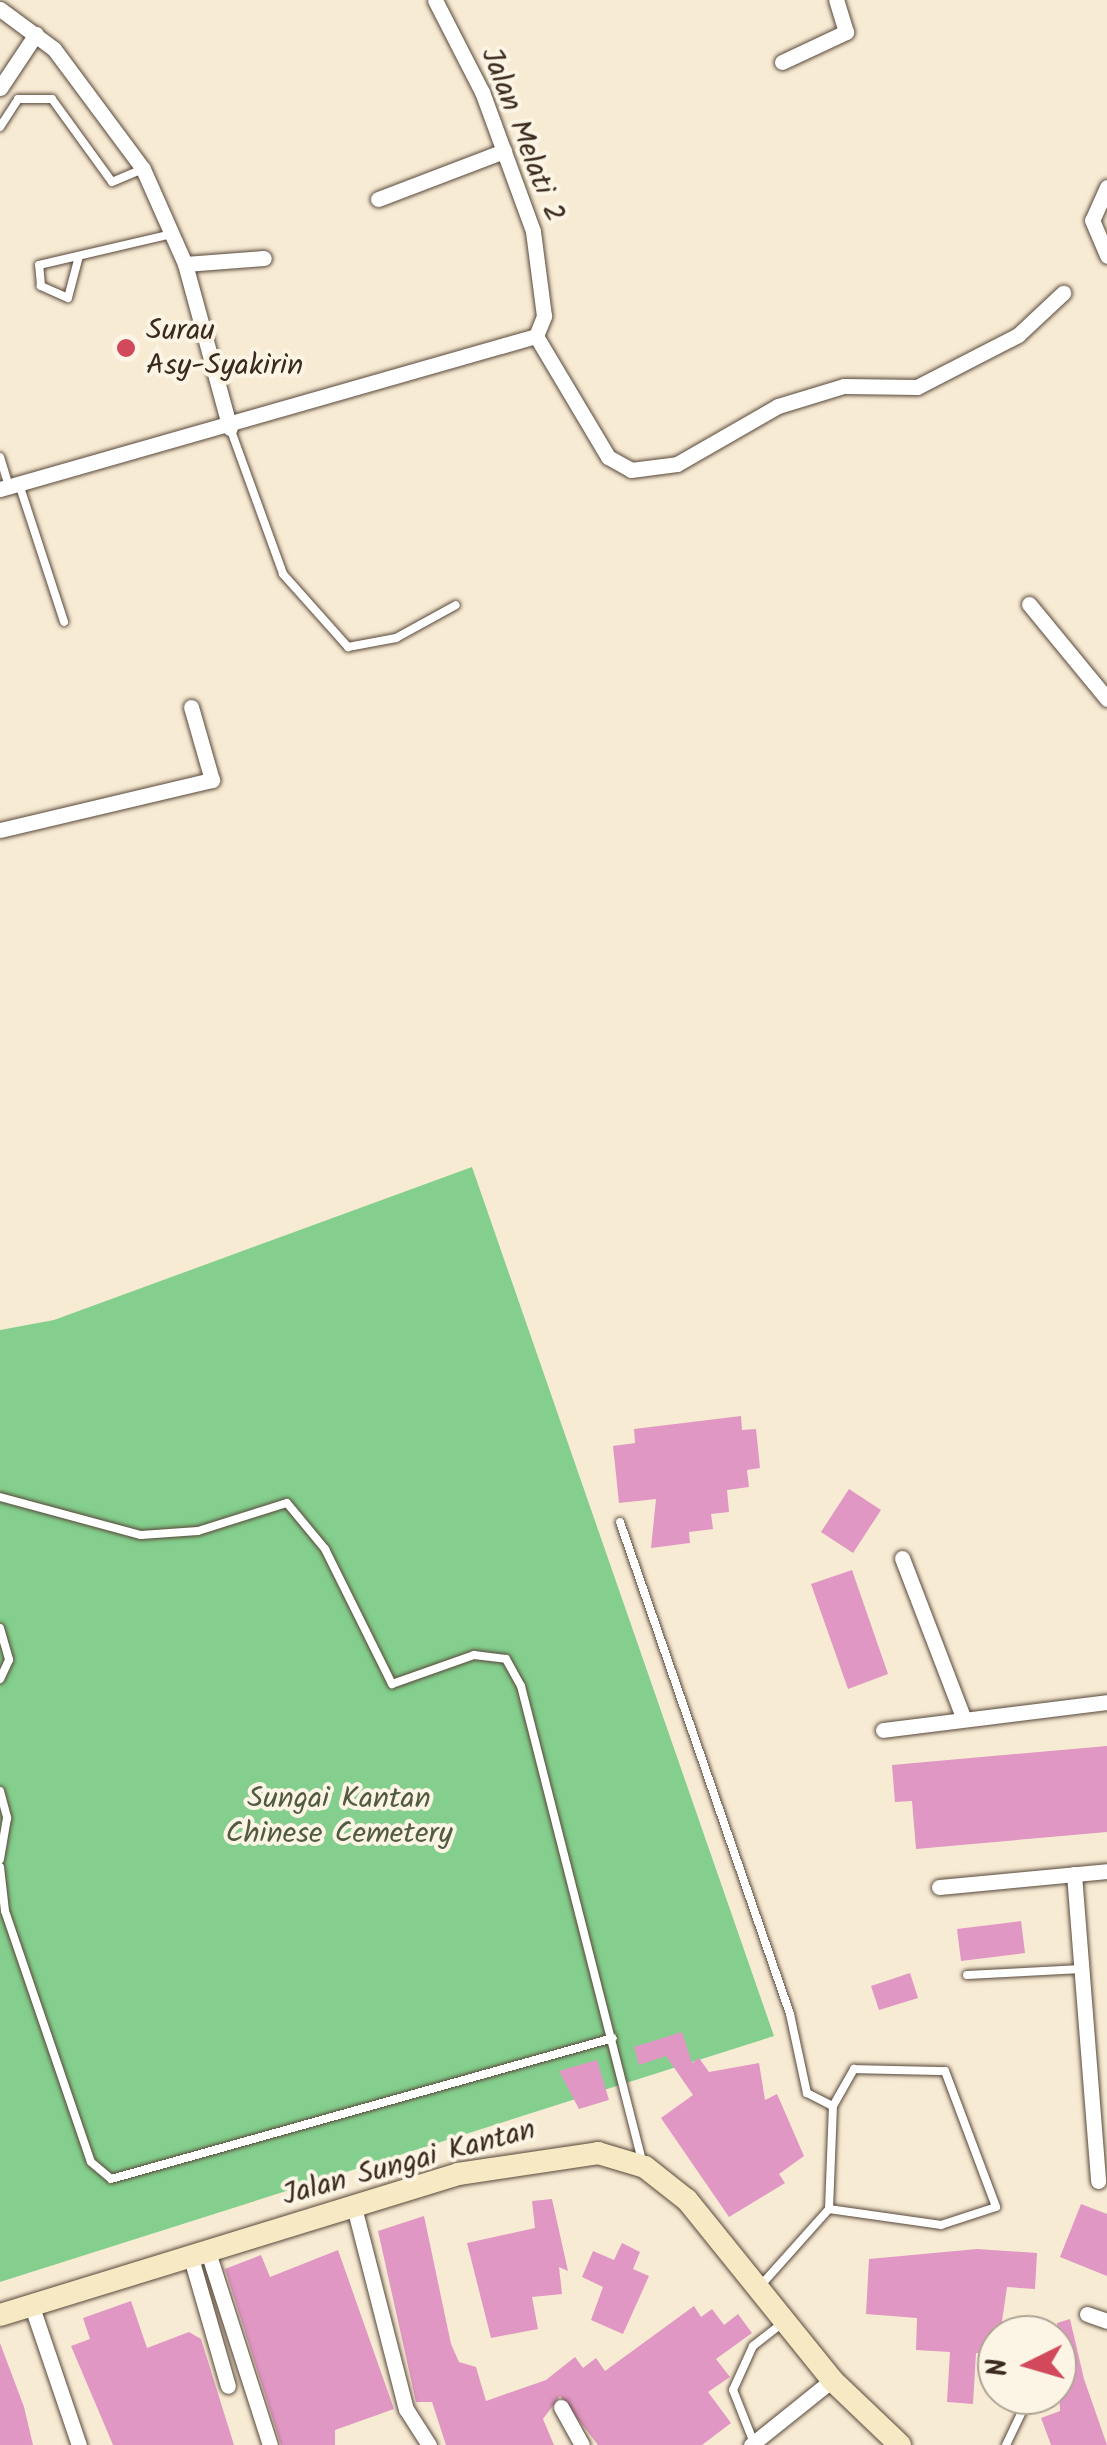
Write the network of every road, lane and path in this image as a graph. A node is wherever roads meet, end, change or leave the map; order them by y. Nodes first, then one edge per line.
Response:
1 (434, 0) edge
2 (836, 0) edge
3 (0, 9) edge
4 (36, 34) junction
5 (782, 62) dead end
6 (0, 88) edge
7 (0, 127) edge
8 (504, 151) junction
9 (143, 169) junction
10 (1107, 187) edge
11 (378, 199) dead end
12 (175, 233) junction
13 (79, 256) junction
14 (1107, 256) edge
15 (264, 258) dead end
16 (185, 264) junction
17 (1063, 292) dead end
18 (536, 336) junction
19 (230, 428) junction
20 (0, 458) edge
21 (9, 487) edge
22 (1029, 604) dead end
23 (456, 605) dead end
24 (64, 622) dead end
25 (1107, 699) edge
26 (191, 707) dead end
27 (0, 830) edge
28 (0, 1497) edge
29 (620, 1522) dead end
30 (902, 1558) dead end
31 (0, 1628) edge
32 (0, 1679) edge
33 (1107, 1702) edge
34 (962, 1717) junction
35 (882, 1730) dead end
36 (0, 1791) edge
37 (0, 1859) edge
38 (0, 1868) edge
39 (1107, 1871) edge
40 (1074, 1874) junction
41 (939, 1887) dead end
42 (1082, 1969) junction
43 (967, 1976) dead end
44 (613, 2038) junction
45 (833, 2106) junction
46 (644, 2167) junction
47 (1098, 2182) dead end
48 (354, 2206) junction
49 (828, 2208) junction
50 (200, 2255) junction
51 (759, 2288) junction
52 (32, 2307) junction
53 (1087, 2314) dead end
54 (0, 2315) edge
55 (1107, 2321) edge
56 (784, 2322) junction
57 (832, 2380) junction
58 (228, 2386) dead end
59 (560, 2407) dead end
60 (1020, 2415) edge
61 (753, 2444) edge
62 (79, 2445) edge
63 (270, 2445) edge
64 (429, 2445) edge
65 (582, 2445) edge
66 (900, 2445) edge
67 (1006, 2445) edge

1 - 8 street, Jalan Melati 2
2 - 5 street
3 - 4 street
4 - 6 street
4 - 9 street
7 - 9 lane
8 - 11 street
8 - 18 street, Jalan Melati 2
9 - 12 street
10 - 14 street
12 - 13 lane
12 - 16 street
13 - 13 lane
15 - 16 street
16 - 19 street
17 - 18 street
18 - 19 street
19 - 21 street
19 - 23 lane
20 - 21 lane
21 - 24 lane
22 - 25 street
26 - 27 street
28 - 44 lane
29 - 45 lane
30 - 34 street
31 - 32 lane
33 - 34 street
34 - 35 street
36 - 37 lane
38 - 44 lane
39 - 40 street
40 - 41 street
40 - 42 street
42 - 43 lane
42 - 47 street
44 - 46 lane
45 - 49 lane
45 - 49 lane
46 - 48 main road, Jalan Sungai Kantan
46 - 51 main road, Jalan Sungai Kantan
48 - 50 main road, Jalan Sungai Kantan
48 - 64 street
49 - 51 lane
50 - 52 main road, Jalan Sungai Kantan
50 - 58 street
50 - 63 street
51 - 56 main road, Jalan Sungai Kantan
52 - 54 main road, Jalan Sungai Kantan
52 - 62 street
53 - 55 street
56 - 57 main road, Jalan Sungai Kantan
56 - 61 lane
57 - 61 street
57 - 66 main road, Jalan Sungai Kantan
59 - 65 street
60 - 67 lane

